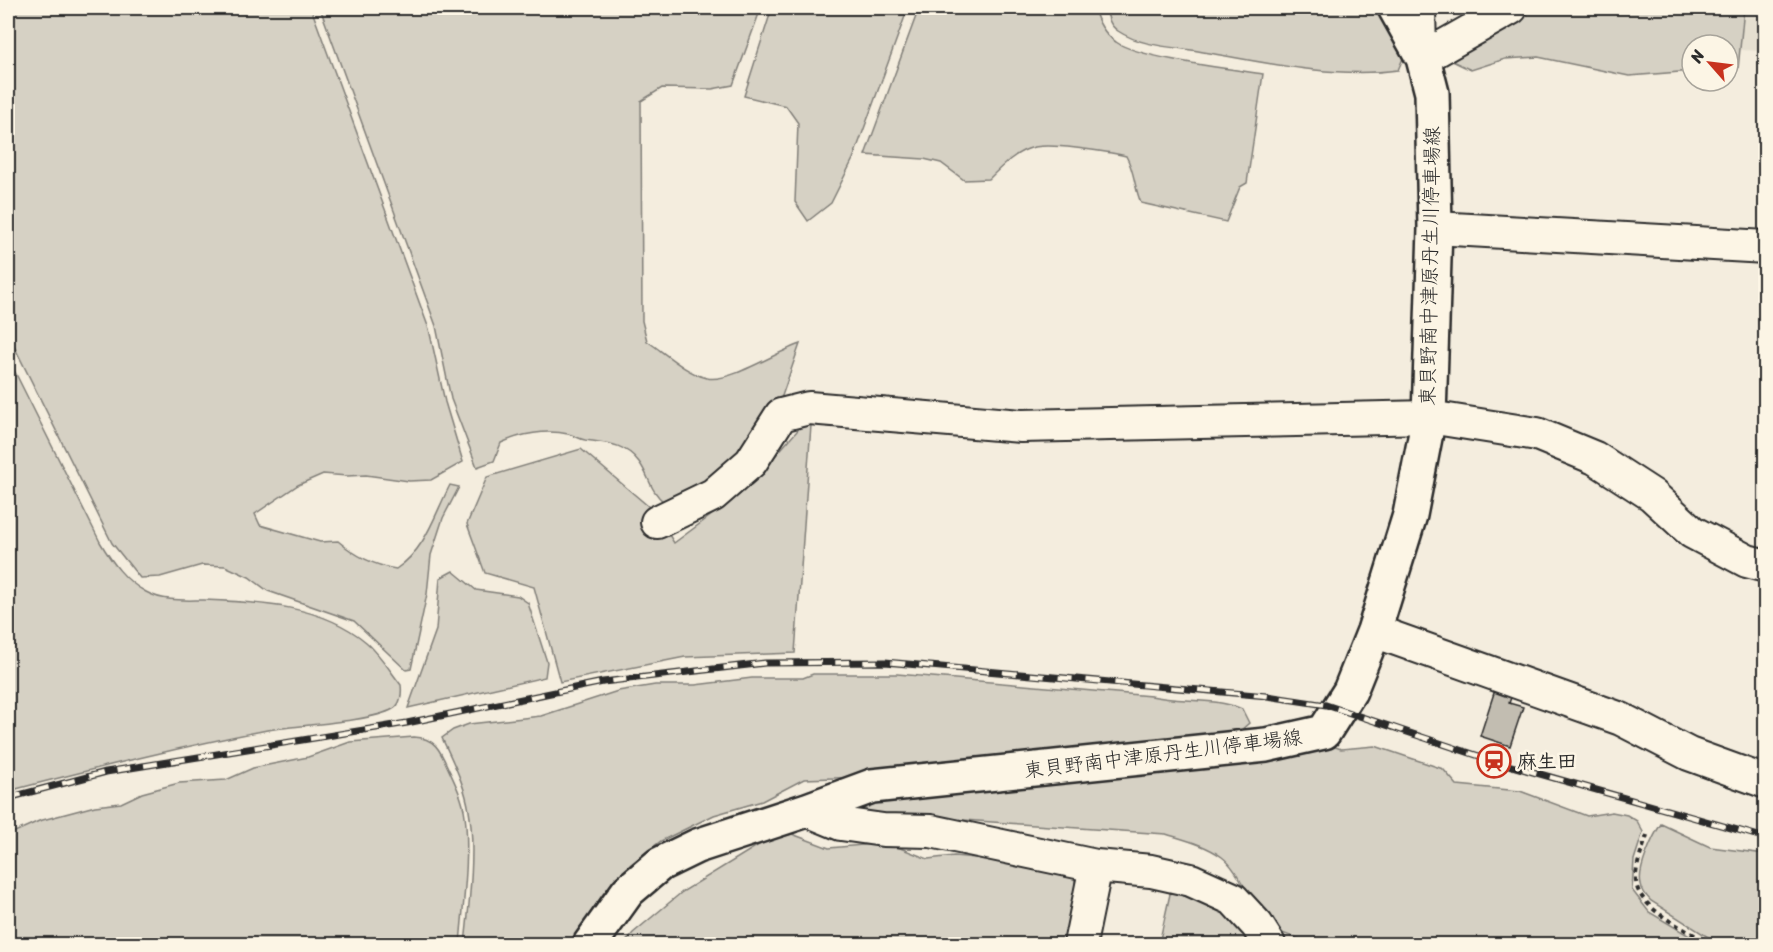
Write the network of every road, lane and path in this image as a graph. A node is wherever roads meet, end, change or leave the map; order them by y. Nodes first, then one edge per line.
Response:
1 (1395, 8) edge
2 (1419, 8) edge
3 (1511, 8) edge
4 (1421, 55) junction
5 (1435, 228) junction
6 (1766, 247) edge
7 (1429, 417) junction
8 (657, 522) dead end
9 (1766, 566) edge
10 (1374, 631) junction
11 (1766, 782) edge
12 (807, 810) junction
13 (1647, 836) dead end
14 (1096, 866) junction
15 (590, 945) edge
16 (1080, 945) edge
17 (1269, 945) edge
18 (1712, 945) edge

1 - 4 main road, 東貝野南中津原丹生川停車場線
2 - 4 street
3 - 4 street
4 - 5 main road, 東貝野南中津原丹生川停車場線
5 - 6 street
5 - 7 main road, 東貝野南中津原丹生川停車場線
7 - 8 street
7 - 9 street
7 - 10 main road, 東貝野南中津原丹生川停車場線
10 - 11 street
10 - 12 main road, 東貝野南中津原丹生川停車場線
12 - 14 street
12 - 15 main road, 東貝野南中津原丹生川停車場線
13 - 18 path
14 - 16 street
14 - 17 street

